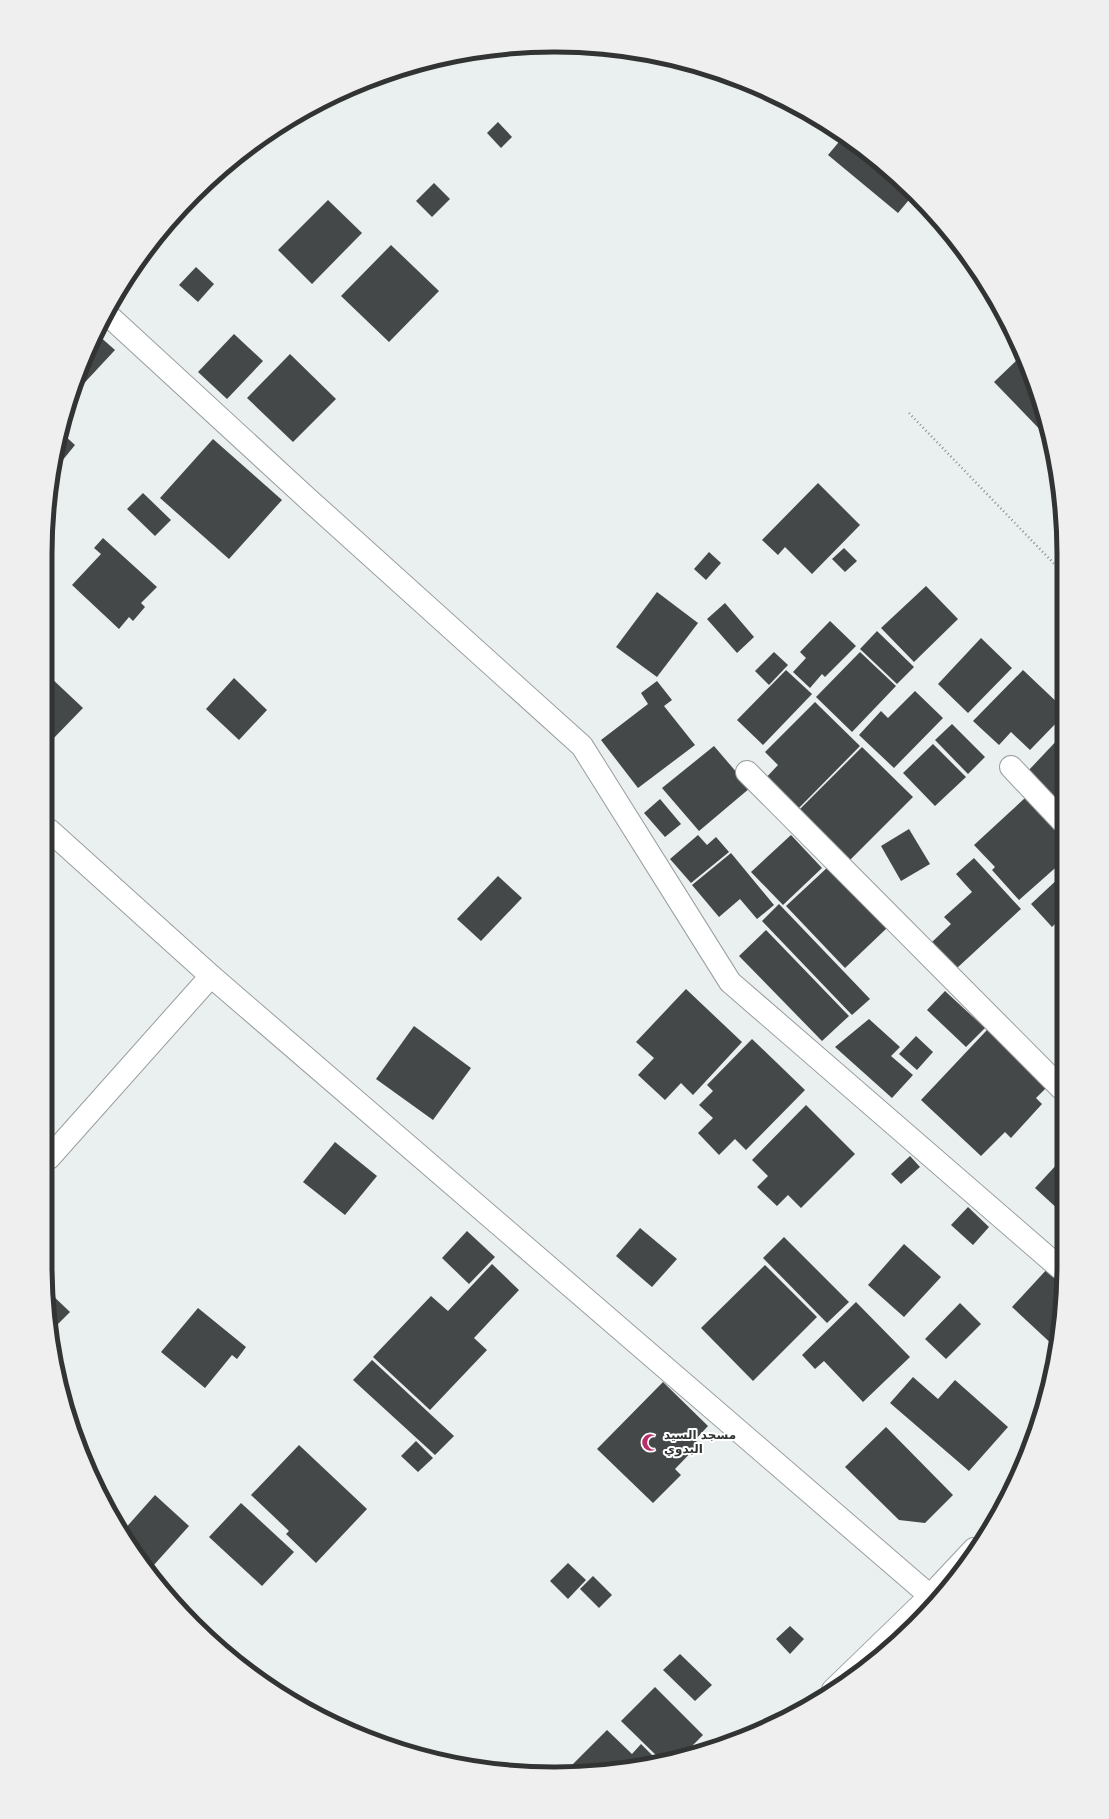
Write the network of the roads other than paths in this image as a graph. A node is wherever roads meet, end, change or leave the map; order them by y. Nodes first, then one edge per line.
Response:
1 (111, 318) edge
2 (1011, 767) dead end
3 (747, 772) dead end
4 (1057, 816) edge
5 (52, 833) edge
6 (211, 976) junction
7 (1057, 1084) edge
8 (52, 1155) edge
9 (1057, 1265) edge
10 (930, 1598) edge
11 (915, 1615) edge
12 (880, 1647) edge

1 - 9 street
2 - 4 street
3 - 7 street
5 - 6 street
6 - 8 street
6 - 10 street
11 - 12 street

